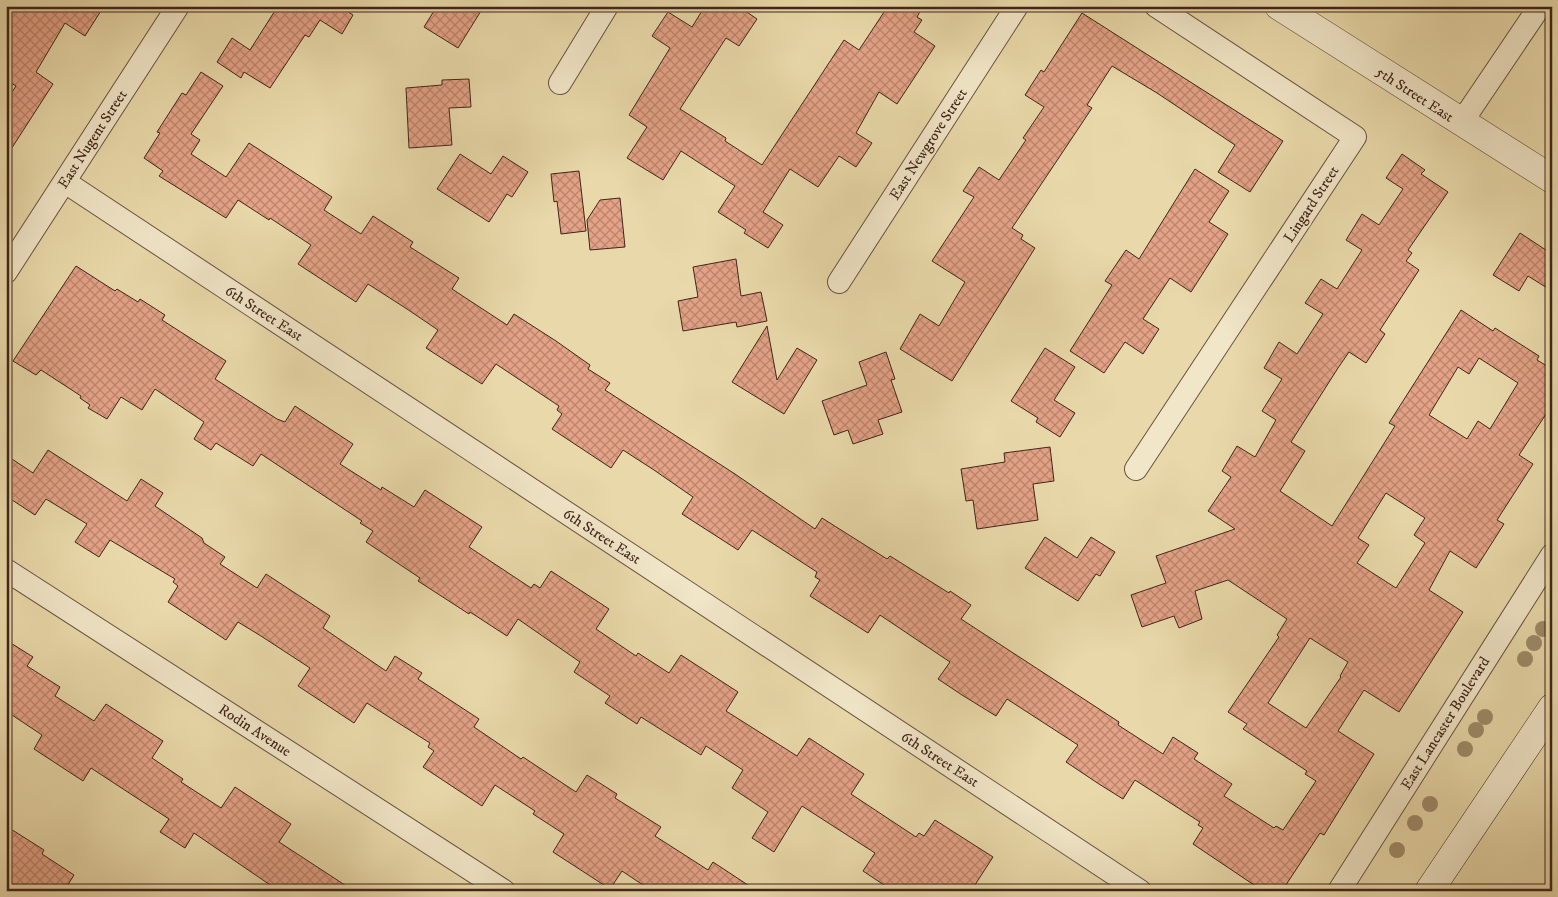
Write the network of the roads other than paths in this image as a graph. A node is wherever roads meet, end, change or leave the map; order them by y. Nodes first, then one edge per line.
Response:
1 (178, 6) edge
2 (607, 6) edge
3 (1018, 6) edge
4 (1156, 6) edge
5 (1279, 6) edge
6 (1540, 6) edge
7 (560, 83) dead end
8 (1461, 123) junction
9 (1552, 179) edge
10 (65, 182) junction
11 (6, 272) edge
12 (839, 282) dead end
13 (1136, 469) dead end
14 (1552, 555) edge
15 (6, 570) edge
16 (1552, 708) edge
17 (504, 891) edge
18 (1140, 891) edge
19 (1338, 891) edge
20 (1429, 891) edge

1 - 10 street, East Nugent Street
2 - 7 street
3 - 12 street, East Newgrove Street
4 - 13 street, Lingard Street
5 - 8 street, 5th Street East
6 - 8 street
8 - 9 street, 5th Street East
10 - 11 street, East Nugent Street
10 - 18 street, 6th Street East
14 - 19 street, East Lancaster Boulevard
15 - 17 street, Rodin Avenue
16 - 20 street

